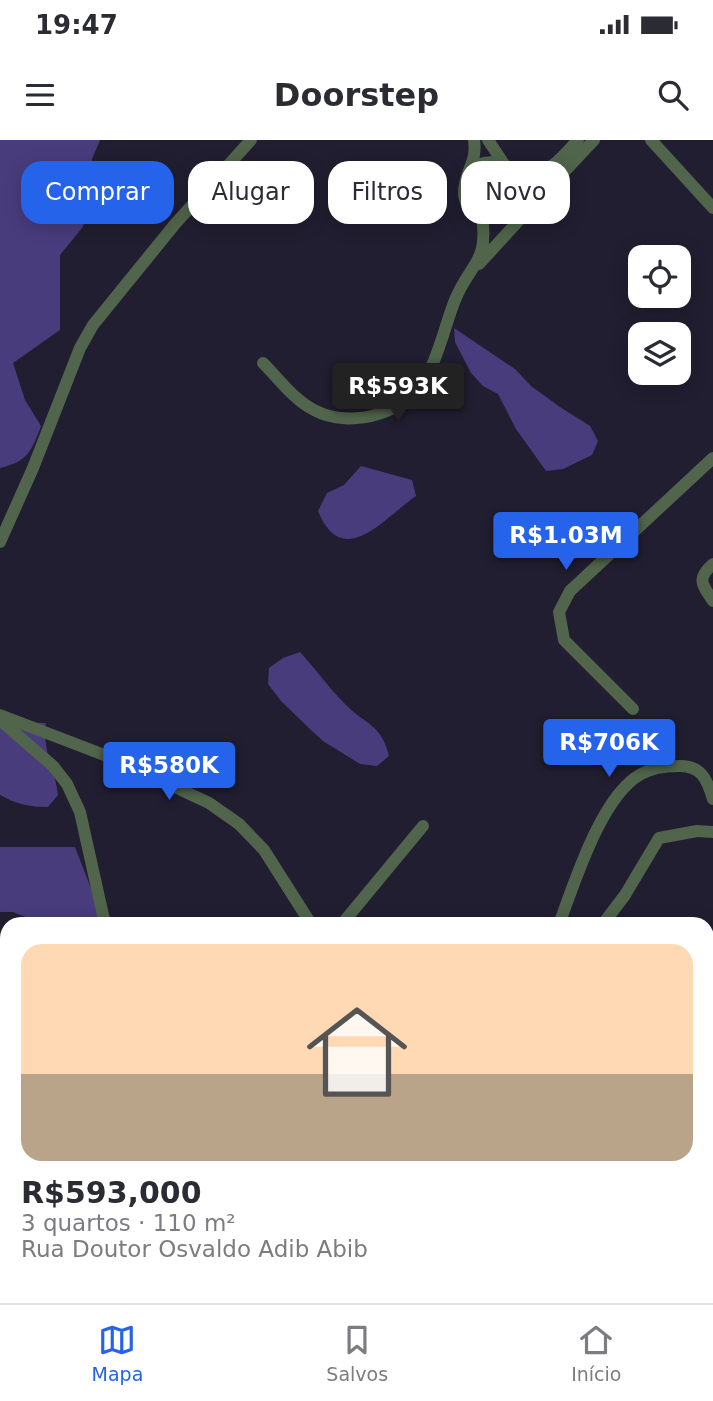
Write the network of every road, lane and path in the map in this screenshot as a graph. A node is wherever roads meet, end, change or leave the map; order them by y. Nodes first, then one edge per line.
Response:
1 (251, 140) edge
2 (474, 140) edge
3 (488, 140) edge
4 (578, 140) edge
5 (594, 140) edge
6 (651, 140) edge
7 (473, 161) edge
8 (502, 161) edge
9 (557, 161) edge
10 (570, 166) edge
11 (713, 208) edge
12 (483, 224) edge
13 (516, 224) edge
14 (470, 275) junction
15 (263, 363) dead end
16 (713, 458) edge
17 (0, 542) edge
18 (713, 564) edge
19 (713, 601) edge
20 (633, 709) dead end
21 (0, 715) edge
22 (0, 720) edge
23 (713, 799) edge
24 (424, 826) dead end
25 (713, 832) edge
26 (103, 917) edge
27 (307, 917) edge
28 (348, 917) edge
29 (562, 917) edge
30 (608, 917) edge

1 - 17 street
2 - 7 street
3 - 8 street
4 - 9 street
5 - 10 street
6 - 11 street
12 - 14 street
13 - 14 street
14 - 15 street
16 - 20 street
18 - 19 street
21 - 27 street
22 - 26 street
23 - 29 street
24 - 28 street
25 - 30 street

